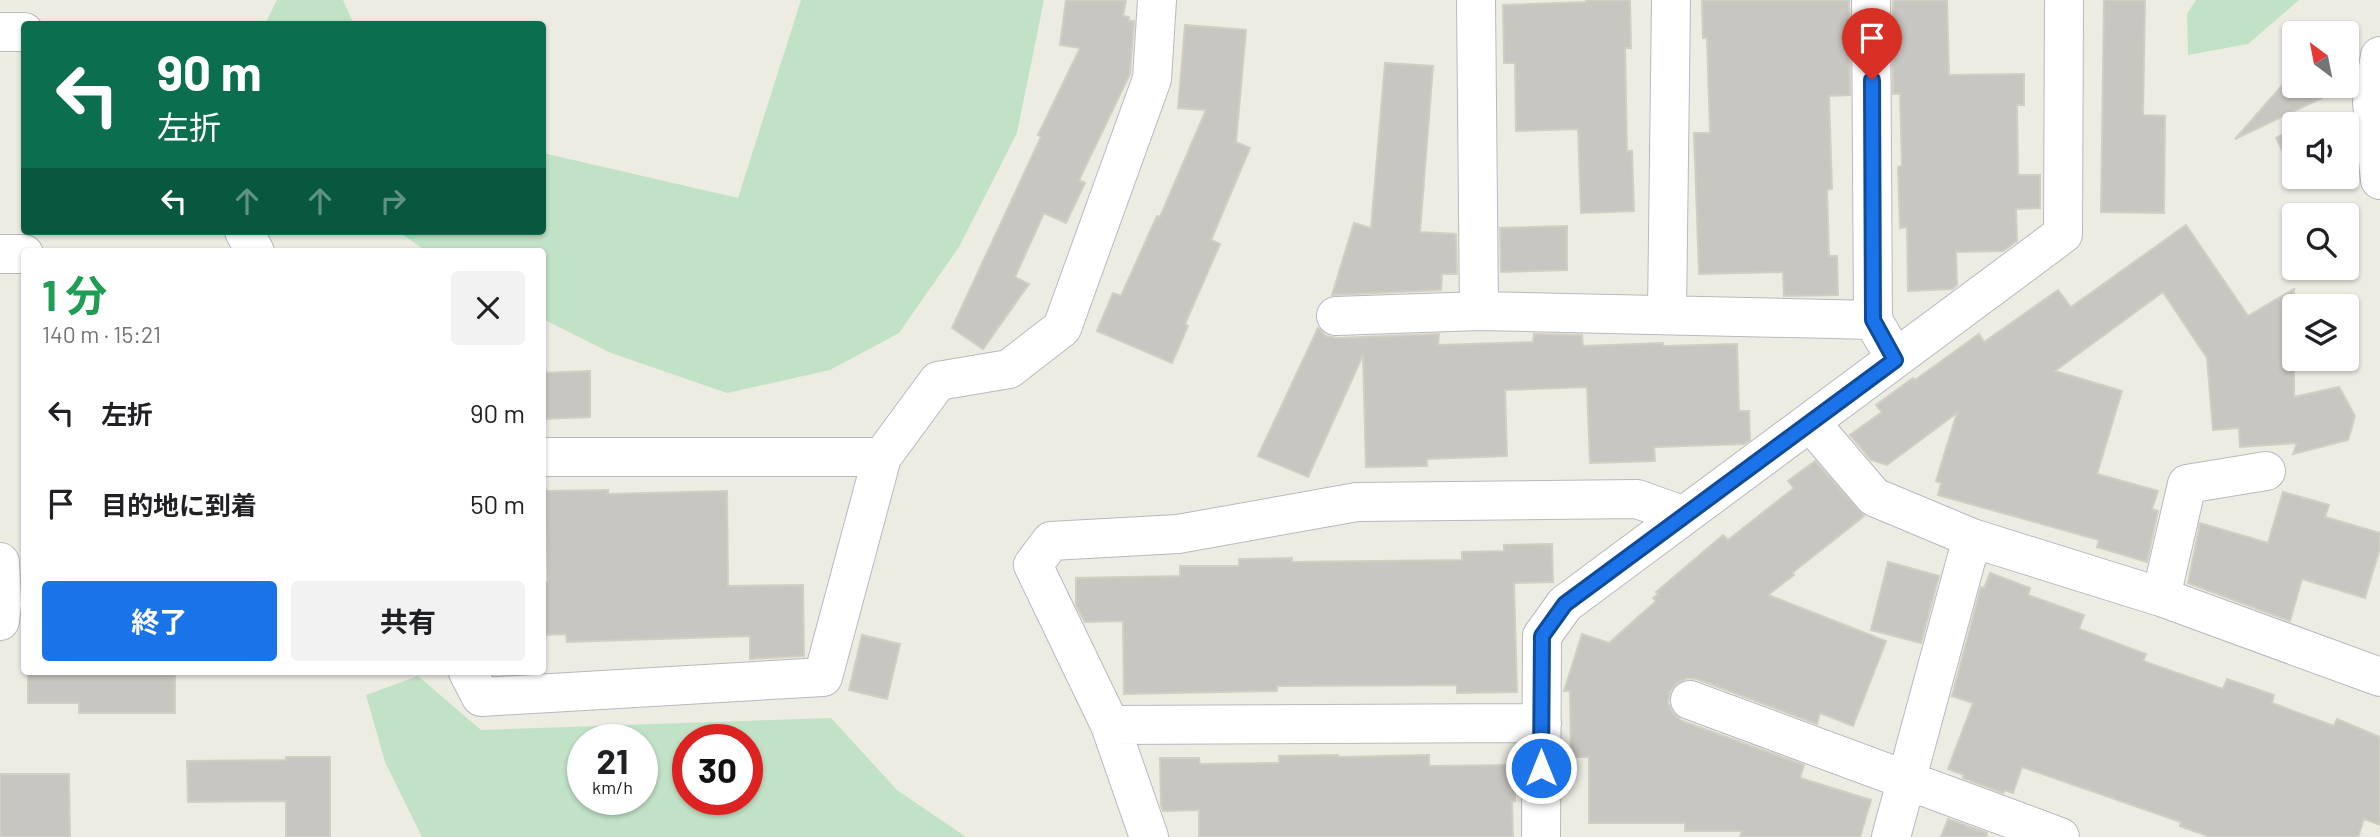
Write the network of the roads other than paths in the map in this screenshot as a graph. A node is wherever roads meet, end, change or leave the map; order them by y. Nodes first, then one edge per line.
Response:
1 (1157, 0) edge
2 (1476, 0) edge
3 (1671, 0) edge
4 (1871, 0) edge
5 (2064, 0) edge
6 (0, 32) edge
7 (21, 32) edge
8 (2380, 56) edge
9 (2380, 180) edge
10 (0, 254) edge
11 (21, 254) edge
12 (1479, 311) junction
13 (1667, 314) junction
14 (1336, 316) dead end
15 (1873, 320) junction
16 (1895, 360) junction
17 (1810, 422) junction
18 (546, 457) edge
19 (882, 457) junction
20 (2266, 471) dead end
21 (1682, 515) junction
22 (1972, 538) junction
23 (0, 562) edge
24 (2161, 597) junction
25 (9, 610) edge
26 (470, 675) edge
27 (2380, 677) edge
28 (1690, 700) dead end
29 (1542, 723) junction
30 (1110, 725) junction
31 (1906, 780) junction
32 (1149, 837) edge
33 (1541, 837) edge
34 (1891, 837) edge
35 (2060, 837) edge

1 - 19 street
2 - 12 street
3 - 13 street
4 - 15 street
5 - 16 street
6 - 7 street
8 - 9 street
10 - 11 street
12 - 13 street
12 - 14 street
13 - 15 street
15 - 16 street
16 - 17 street
17 - 21 street
17 - 22 street
18 - 19 street
19 - 26 street
20 - 24 street
21 - 29 street
21 - 30 street
22 - 24 street
22 - 31 street
23 - 25 street
24 - 27 street
28 - 31 street
29 - 30 street
29 - 33 street
30 - 32 street
31 - 34 street
31 - 35 street

